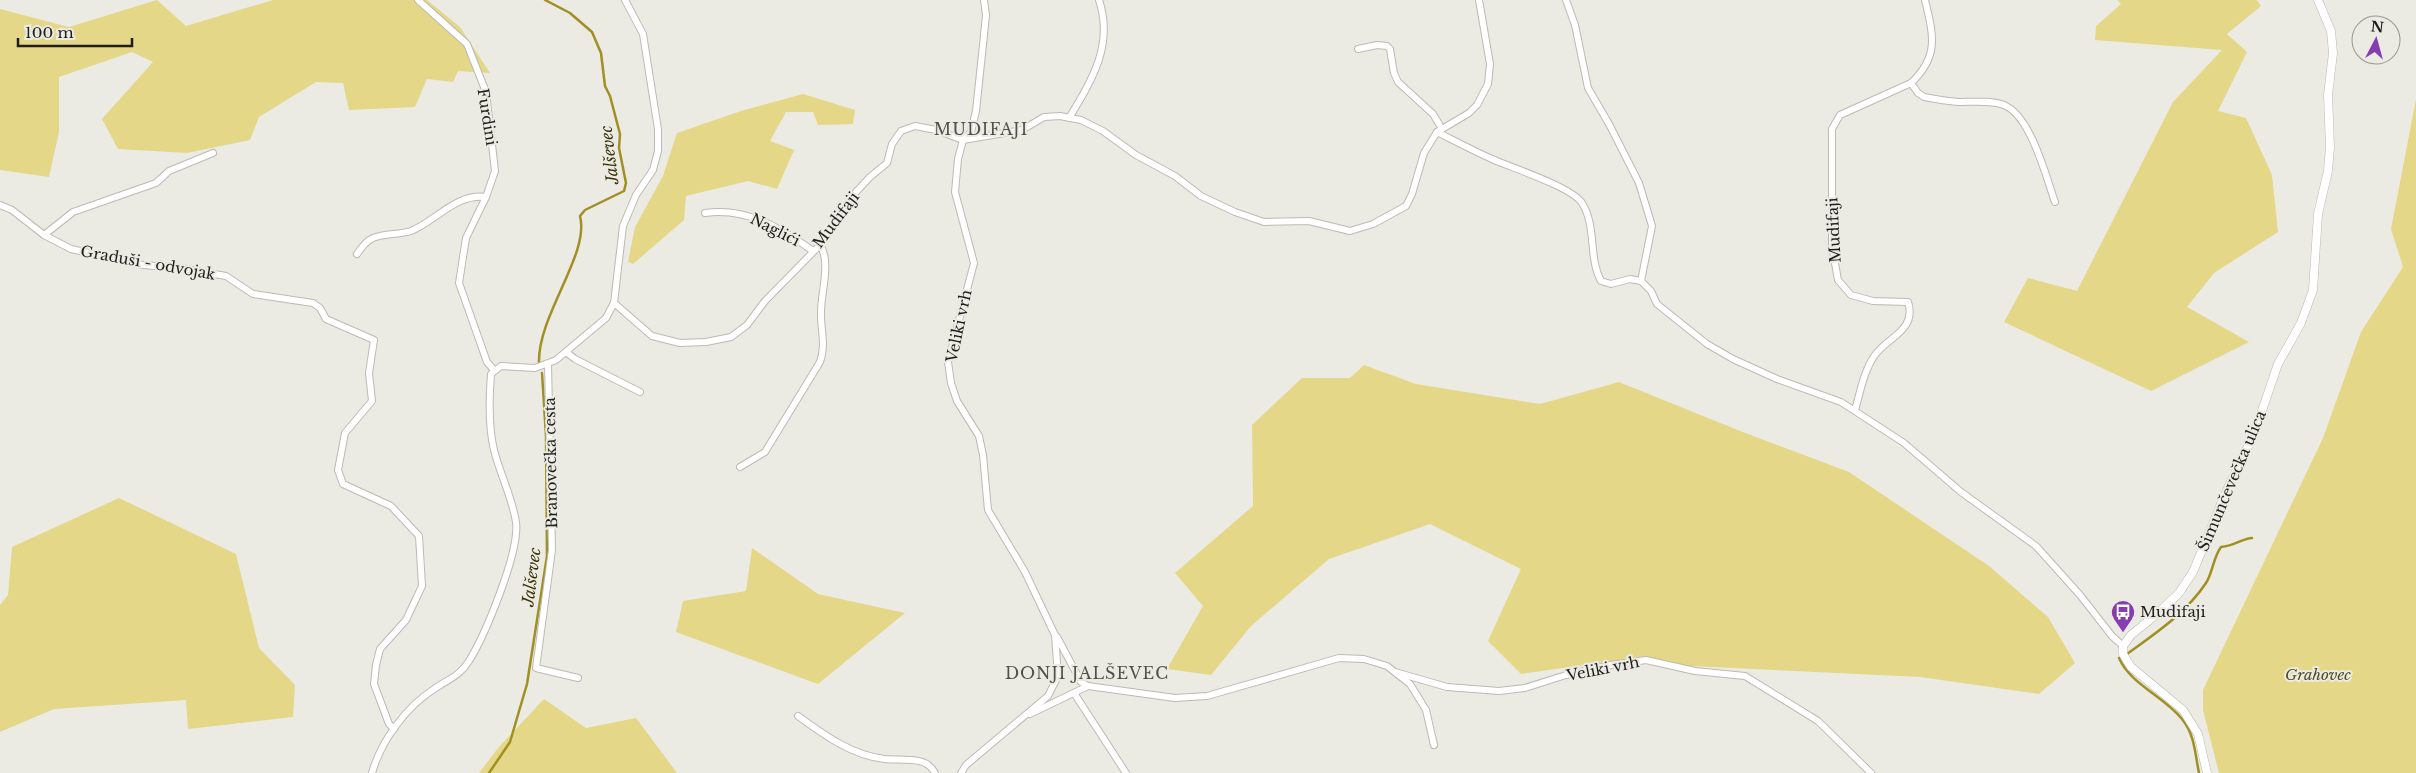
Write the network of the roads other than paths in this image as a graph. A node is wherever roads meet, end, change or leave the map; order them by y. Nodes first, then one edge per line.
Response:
1 (418, 0) edge
2 (625, 0) edge
3 (984, 0) edge
4 (1099, 0) edge
5 (1479, 0) edge
6 (1566, 0) edge
7 (1925, 0) edge
8 (2318, 0) edge
9 (1358, 49) dead end
10 (1911, 83) junction
11 (1069, 118) junction
12 (1440, 131) junction
13 (963, 140) junction
14 (213, 153) dead end
15 (486, 197) junction
16 (2055, 202) dead end
17 (0, 205) edge
18 (705, 213) dead end
19 (44, 235) junction
20 (820, 245) junction
21 (813, 251) junction
22 (357, 254) dead end
23 (1641, 281) junction
24 (614, 303) junction
25 (566, 352) junction
26 (546, 365) junction
27 (494, 370) junction
28 (640, 392) dead end
29 (1855, 410) junction
30 (740, 467) dead end
31 (1056, 635) junction
32 (2123, 646) junction
33 (1395, 672) junction
34 (578, 678) dead end
35 (1088, 686) junction
36 (1074, 693) junction
37 (798, 716) dead end
38 (1021, 719) junction
39 (394, 730) junction
40 (1434, 745) dead end
41 (372, 773) edge
42 (935, 773) edge
43 (961, 773) edge
44 (1126, 773) edge
45 (1871, 773) edge
46 (2207, 773) edge

1 - 15 street, Furdini
2 - 24 street
3 - 13 street, Veliki vrh
4 - 11 street
5 - 12 street, Mudifaji
6 - 23 street
7 - 10 street
8 - 32 street, Šimunčevečka ulica
9 - 12 street
10 - 16 street
10 - 29 street, Mudifaji
11 - 12 street, Mudifaji
11 - 13 street, Mudifaji
12 - 23 street
13 - 20 street, Mudifaji
13 - 31 street, Veliki vrh
14 - 19 street
15 - 22 street
15 - 27 street, Furdini
17 - 19 street, Graduši - odvojak
18 - 21 street, Naglići
19 - 39 street, Graduši - odvojak
20 - 21 street, Mudifaji
20 - 30 street
21 - 24 street, Mudifaji
23 - 29 street
24 - 25 street
25 - 26 street
25 - 28 street
26 - 27 street
26 - 34 street, Branovečka cesta
27 - 39 street
29 - 32 street
31 - 35 street, Veliki vrh
31 - 38 street, Veliki vrh
32 - 46 street
33 - 35 street, Veliki vrh
33 - 40 street, Veliki vrh
33 - 45 street, Veliki vrh
35 - 36 street, Veliki vrh
36 - 38 street, Veliki vrh
36 - 44 street
37 - 42 street
38 - 43 street, Veliki vrh
39 - 41 street

